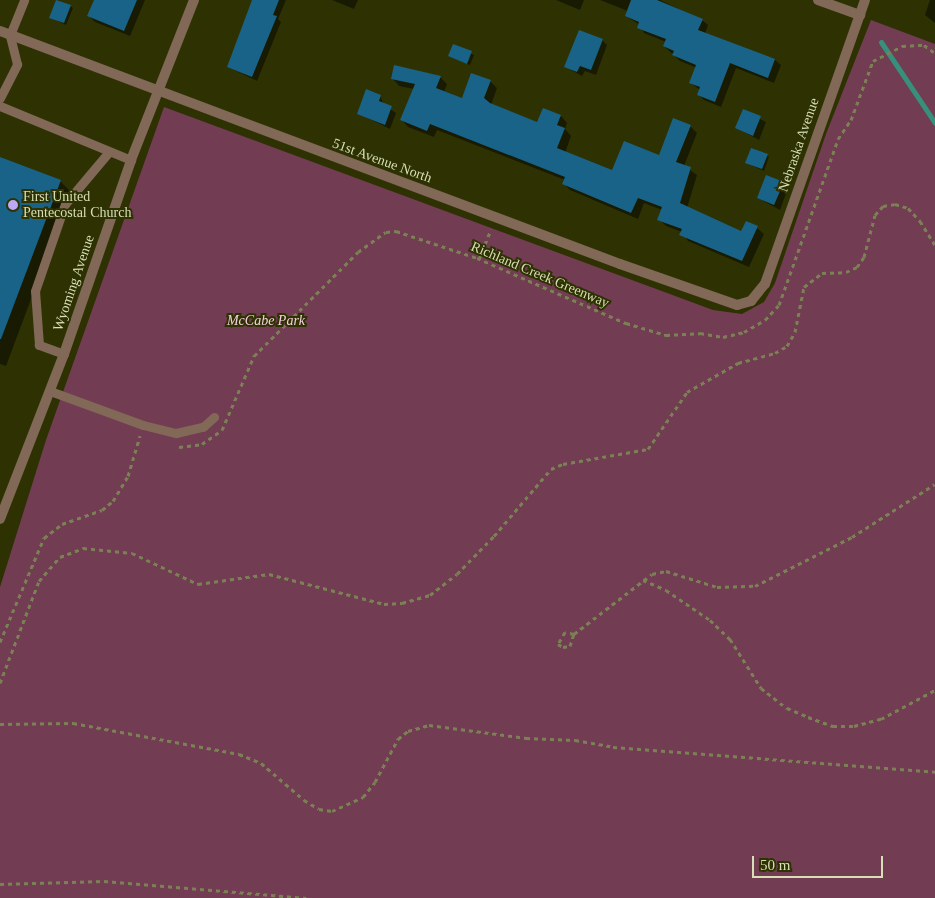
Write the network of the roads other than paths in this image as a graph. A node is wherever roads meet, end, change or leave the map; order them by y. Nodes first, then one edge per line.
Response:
1 (24, 0) edge
2 (194, 0) edge
3 (818, 0) edge
4 (866, 0) edge
5 (860, 15) junction
6 (0, 31) edge
7 (10, 35) junction
8 (159, 92) junction
9 (0, 98) edge
10 (0, 106) edge
11 (108, 153) junction
12 (131, 160) junction
13 (755, 298) joint
14 (64, 354) junction
15 (50, 392) junction
16 (214, 417) dead end
17 (0, 519) edge

1 - 7 lane
2 - 8 street, Wyoming Avenue
3 - 5 street
4 - 5 street, Nebraska Avenue
5 - 13 street, Nebraska Avenue
6 - 7 street, 51st Avenue North
7 - 8 street, 51st Avenue North
7 - 9 lane
8 - 12 street, Wyoming Avenue
8 - 13 street, 51st Avenue North
10 - 11 lane
11 - 12 lane
11 - 14 lane
12 - 14 street, Wyoming Avenue
14 - 15 street, Wyoming Avenue
15 - 16 lane
15 - 17 street, Wyoming Avenue

